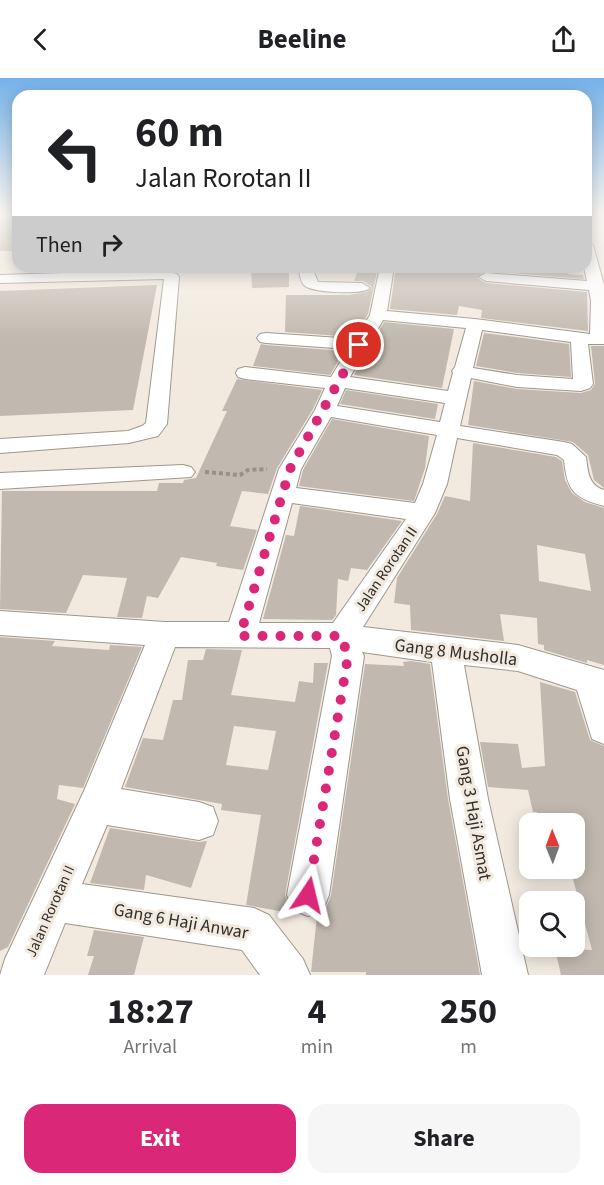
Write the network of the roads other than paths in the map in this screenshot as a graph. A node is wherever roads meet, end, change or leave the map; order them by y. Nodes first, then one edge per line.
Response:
1 (595, 266) edge
2 (307, 273) edge
3 (386, 273) edge
4 (526, 273) edge
5 (486, 277) dead end
6 (0, 279) edge
7 (362, 288) dead end
8 (378, 315) junction
9 (475, 324) junction
10 (266, 338) dead end
11 (594, 339) edge
12 (359, 345) junction
13 (246, 374) dead end
14 (604, 380) edge
15 (582, 381) junction
16 (337, 382) junction
17 (458, 385) junction
18 (325, 410) junction
19 (449, 429) junction
20 (0, 446) edge
21 (183, 472) road end
22 (0, 481) edge
23 (282, 494) junction
24 (604, 498) edge
25 (423, 513) junction
26 (0, 623) edge
27 (165, 634) junction
28 (240, 636) junction
29 (341, 636) junction
30 (446, 651) junction
31 (597, 682) edge
32 (604, 728) edge
33 (97, 804) junction
34 (199, 821) dead end
35 (308, 895) dead end
36 (55, 901) junction
37 (21, 975) edge
38 (287, 975) edge
39 (505, 975) edge

1 - 11 street
2 - 7 street
3 - 8 street
4 - 5 street
6 - 20 street
8 - 9 street
8 - 12 street
9 - 11 street
9 - 17 street, Jalan Rorotan II
10 - 12 street
11 - 15 street
12 - 16 street
13 - 16 street
14 - 15 street
15 - 17 street
16 - 17 street
16 - 18 street
17 - 19 street, Jalan Rorotan II
18 - 19 street
18 - 23 street
19 - 24 street
19 - 25 street, Jalan Rorotan II
21 - 22 street
23 - 25 street
23 - 28 street
25 - 29 street, Jalan Rorotan II
26 - 27 street
27 - 28 street
27 - 33 street, Jalan Rorotan II
28 - 29 street
29 - 30 street, Gang 8 Musholla
29 - 35 street
30 - 31 street, Gang 8 Musholla
30 - 39 street, Gang 3 Haji Asmat
31 - 32 street
33 - 34 street
33 - 36 street, Jalan Rorotan II
36 - 37 street, Jalan Rorotan II
36 - 38 street, Gang 6 Haji Anwar

